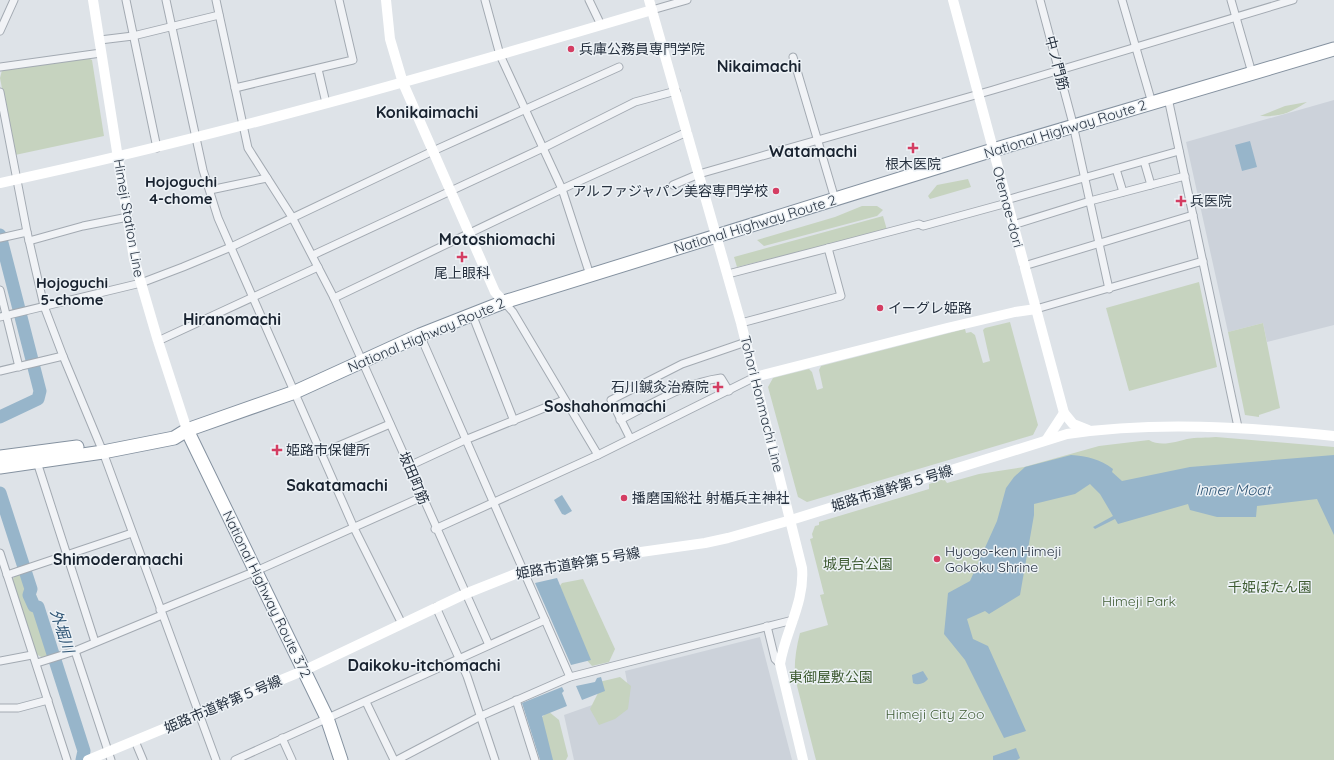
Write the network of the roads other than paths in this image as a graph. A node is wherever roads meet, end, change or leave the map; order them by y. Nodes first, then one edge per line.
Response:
1 (14, 0) edge
2 (93, 0) edge
3 (126, 0) edge
4 (166, 0) edge
5 (216, 0) edge
6 (339, 0) edge
7 (386, 0) edge
8 (485, 0) edge
9 (589, 0) edge
10 (649, 0) edge
11 (687, 0) edge
12 (952, 0) edge
13 (1040, 0) edge
14 (1122, 0) edge
15 (1231, 0) edge
16 (1293, 0) edge
17 (652, 10) junction
18 (219, 15) junction
19 (1236, 17) junction
20 (601, 25) junction
21 (172, 27) junction
22 (0, 31) edge
23 (133, 36) junction
24 (100, 40) junction
25 (1135, 48) junction
26 (1334, 48) edge
27 (101, 52) junction
28 (500, 55) junction
29 (793, 57) dead end
30 (0, 67) edge
31 (620, 67) dead end
32 (318, 69) junction
33 (1058, 70) junction
34 (1252, 73) junction
35 (403, 83) junction
36 (235, 88) junction
37 (676, 91) junction
38 (0, 92) edge
39 (978, 94) junction
40 (1168, 98) junction
41 (326, 103) junction
42 (1152, 103) junction
43 (526, 110) junction
44 (243, 125) junction
45 (1074, 126) junction
46 (687, 132) junction
47 (196, 138) junction
48 (818, 140) junction
49 (157, 148) junction
50 (543, 148) junction
51 (993, 150) junction
52 (433, 151) junction
53 (1180, 151) junction
54 (118, 157) junction
55 (1144, 161) junction
56 (1116, 169) junction
57 (699, 174) junction
58 (1185, 176) junction
59 (267, 178) junction
60 (1085, 178) junction
61 (17, 179) junction
62 (0, 183) edge
63 (672, 185) dead end
64 (1151, 185) junction
65 (562, 189) junction
66 (210, 190) junction
67 (451, 191) junction
68 (1123, 192) junction
69 (835, 199) junction
70 (1090, 201) junction
71 (1007, 202) junction
72 (1193, 215) junction
73 (128, 217) junction
74 (292, 217) junction
75 (1013, 225) junction
76 (27, 232) junction
77 (470, 234) junction
78 (716, 236) junction
79 (3, 238) edge
80 (29, 241) junction
81 (1099, 243) junction
82 (231, 247) junction
83 (828, 248) junction
84 (313, 255) junction
85 (1203, 261) junction
86 (1024, 266) junction
87 (318, 267) junction
88 (728, 274) junction
89 (590, 275) junction
90 (141, 283) junction
91 (1109, 289) junction
92 (0, 290) edge
93 (253, 298) junction
94 (334, 298) junction
95 (504, 302) junction
96 (44, 306) junction
97 (1036, 309) junction
98 (472, 314) junction
99 (4, 316) edge
100 (741, 323) junction
101 (420, 335) junction
102 (158, 340) junction
103 (746, 342) junction
104 (63, 356) junction
105 (363, 362) junction
106 (19, 366) junction
107 (0, 371) edge
108 (755, 377) junction
109 (728, 391) junction
110 (294, 392) junction
111 (564, 400) junction
112 (1064, 413) junction
113 (620, 420) junction
114 (514, 421) junction
115 (390, 424) junction
116 (1238, 427) junction
117 (187, 430) junction
118 (1090, 431) junction
119 (1334, 436) edge
120 (630, 438) junction
121 (1047, 439) junction
122 (465, 440) junction
123 (102, 448) junction
124 (322, 453) junction
125 (598, 455) junction
126 (0, 457) edge
127 (37, 462) junction
128 (410, 466) junction
129 (0, 467) edge
130 (422, 497) junction
131 (493, 502) junction
132 (791, 520) junction
133 (354, 528) junction
134 (436, 529) junction
135 (132, 533) junction
136 (0, 553) edge
137 (68, 556) junction
138 (524, 570) junction
139 (256, 571) junction
140 (7, 575) junction
141 (465, 594) junction
142 (436, 607) junction
143 (161, 612) junction
144 (545, 620) junction
145 (793, 620) junction
146 (402, 624) junction
147 (767, 626) junction
148 (95, 642) junction
149 (489, 645) junction
150 (75, 651) junction
151 (32, 655) junction
152 (459, 659) junction
153 (0, 661) edge
154 (37, 664) junction
155 (780, 664) junction
156 (304, 670) junction
157 (570, 677) junction
158 (48, 700) junction
159 (516, 700) junction
160 (366, 702) junction
161 (0, 708) edge
162 (200, 714) junction
163 (482, 716) junction
164 (327, 718) junction
165 (282, 738) junction
166 (135, 740) junction
167 (110, 756) edge
168 (67, 760) edge
169 (88, 760) edge
170 (143, 760) edge
171 (216, 760) edge
172 (235, 760) edge
173 (292, 760) edge
174 (341, 760) edge
175 (397, 760) edge
176 (495, 760) edge
177 (535, 760) edge
178 (803, 760) edge

1 - 22 street
2 - 24 street, Himeji Station Line
3 - 23 street
4 - 21 street
5 - 18 street, 坂田町筋
6 - 32 street
7 - 35 street
8 - 28 street
9 - 20 street
10 - 17 street, Tohori Honmachi Line
11 - 17 street
12 - 39 street, Otemae-dori
13 - 33 street, 中ノ門筋
14 - 25 street
15 - 19 street
16 - 19 street
17 - 20 street
17 - 37 street, Tohori Honmachi Line
18 - 21 street
18 - 36 street, 坂田町筋
19 - 25 street
19 - 34 street
20 - 28 street
21 - 23 street
21 - 47 street
23 - 24 street
23 - 49 street
24 - 27 street, Himeji Station Line
25 - 33 street
25 - 42 street
26 - 34 highway, National Highway Route 2
27 - 30 street
27 - 54 street, Himeji Station Line
28 - 35 street
28 - 43 street
29 - 48 street
31 - 43 street
32 - 36 street
32 - 41 street
33 - 39 street
33 - 45 street, 中ノ門筋
34 - 40 highway, National Highway Route 2
35 - 41 street
35 - 52 street
36 - 44 street, 坂田町筋
37 - 46 street, Tohori Honmachi Line
37 - 50 street
38 - 61 street
39 - 48 street
39 - 51 street, Otemae-dori
40 - 42 highway, National Highway Route 2
40 - 53 street
41 - 44 street
42 - 45 highway, National Highway Route 2
43 - 50 street
43 - 52 street
44 - 47 street
44 - 59 street, 坂田町筋
45 - 51 highway, National Highway Route 2
45 - 60 street, 中ノ門筋
46 - 57 street, Tohori Honmachi Line
46 - 65 street
47 - 49 street
47 - 66 street
48 - 57 street
48 - 69 street
49 - 54 street
50 - 65 street
50 - 67 street
51 - 69 highway, National Highway Route 2
51 - 71 street, Otemae-dori
52 - 67 street
52 - 74 street
53 - 55 street
53 - 58 street
54 - 61 street
54 - 73 street, Himeji Station Line
55 - 56 street
55 - 64 street
56 - 60 street
56 - 68 street
57 - 63 street
57 - 78 street, Tohori Honmachi Line
58 - 64 street
58 - 72 street
59 - 66 street
59 - 74 street, 坂田町筋
60 - 70 street, 中ノ門筋
60 - 71 street
61 - 62 street
61 - 76 street
64 - 68 street
65 - 77 street
65 - 89 street
66 - 82 street
67 - 77 street
67 - 84 street
68 - 70 street
69 - 78 highway, National Highway Route 2
70 - 75 street
70 - 81 street, 中ノ門筋
71 - 75 street, Otemae-dori
71 - 83 street
72 - 81 street
72 - 85 street
73 - 80 street
73 - 90 street, Himeji Station Line
74 - 82 street
74 - 84 street, 坂田町筋
75 - 86 street, Otemae-dori
76 - 79 street
76 - 80 street
77 - 94 street
77 - 95 street
78 - 88 street, Tohori Honmachi Line
78 - 89 highway, National Highway Route 2
80 - 96 street
81 - 86 street
81 - 91 street, 中ノ門筋
82 - 90 street
82 - 93 street
83 - 88 street
83 - 100 street
84 - 87 street, 坂田町筋
85 - 91 street
85 - 116 street
86 - 97 street, Otemae-dori
87 - 93 street
87 - 94 street, 坂田町筋
88 - 100 street, Tohori Honmachi Line
89 - 95 highway, National Highway Route 2
90 - 96 street
90 - 102 street, Himeji Station Line
91 - 97 street
92 - 99 street
93 - 102 street
93 - 110 street
94 - 105 street, 坂田町筋
95 - 98 highway, National Highway Route 2
95 - 111 street
96 - 99 street
96 - 104 street
97 - 108 street
97 - 112 street, Otemae-dori
98 - 101 highway, National Highway Route 2
98 - 114 street
99 - 106 street
100 - 103 street, Tohori Honmachi Line
101 - 105 highway, National Highway Route 2
101 - 122 street
102 - 117 street, Himeji Station Line
103 - 108 street, Tohori Honmachi Line
103 - 113 street
104 - 106 street
104 - 123 street
105 - 110 highway, National Highway Route 2
105 - 115 street, 坂田町筋
106 - 107 street
108 - 109 street
108 - 132 street, Tohori Honmachi Line
109 - 113 street
109 - 120 street
110 - 117 highway, National Highway Route 2
110 - 124 street
111 - 114 street
111 - 125 street
112 - 118 street
112 - 121 street
113 - 120 street
114 - 122 street
115 - 124 street
115 - 128 street, 坂田町筋
116 - 118 street, 姫路市道幹第５号線
116 - 119 street, 姫路市道幹第５号線
117 - 123 highway, National Highway Route 2
117 - 139 highway, National Highway Route 372
118 - 121 street, 姫路市道幹第５号線
120 - 125 street
121 - 132 street, 姫路市道幹第５号線
122 - 128 street
122 - 131 street
123 - 126 highway, National Highway Route 2
123 - 127 highway, National Highway Route 2
123 - 135 street
124 - 133 street
125 - 131 street
127 - 129 highway, National Highway Route 2
127 - 137 street
128 - 130 street, 坂田町筋
130 - 133 street
130 - 134 street, 坂田町筋
131 - 134 street
131 - 138 street
132 - 138 street, 姫路市道幹第５号線
132 - 145 street, Tohori Honmachi Line
133 - 139 street
133 - 146 street
134 - 141 street, 坂田町筋
135 - 137 street
135 - 143 street
136 - 140 street
137 - 140 street
137 - 148 street
138 - 141 street, 姫路市道幹第５号線
138 - 144 street
139 - 143 street
139 - 156 highway, National Highway Route 372
140 - 151 street
141 - 142 street, 姫路市道幹第５号線
141 - 149 street, 坂田町筋
142 - 146 street, 姫路市道幹第５号線
142 - 152 street
143 - 148 street
143 - 162 street
144 - 149 street
144 - 157 street
145 - 147 street
145 - 155 street, Tohori Honmachi Line
146 - 156 street, 姫路市道幹第５号線
147 - 155 street
147 - 157 street
148 - 150 street
149 - 152 street
150 - 154 street
150 - 167 street
151 - 153 street
151 - 154 street
152 - 160 street
152 - 163 street
154 - 158 street
155 - 178 street, Tohori Honmachi Line
156 - 162 street, 姫路市道幹第５号線
156 - 164 highway, National Highway Route 372
157 - 159 street
158 - 161 street
158 - 168 street
159 - 163 street
159 - 177 street
160 - 164 street
160 - 175 street
162 - 166 street, 姫路市道幹第５号線
162 - 171 street
163 - 175 street
163 - 176 street
164 - 165 street
164 - 174 highway, National Highway Route 372
165 - 172 street
165 - 173 street
166 - 167 street, 姫路市道幹第５号線
166 - 170 street
167 - 169 street, 姫路市道幹第５号線

